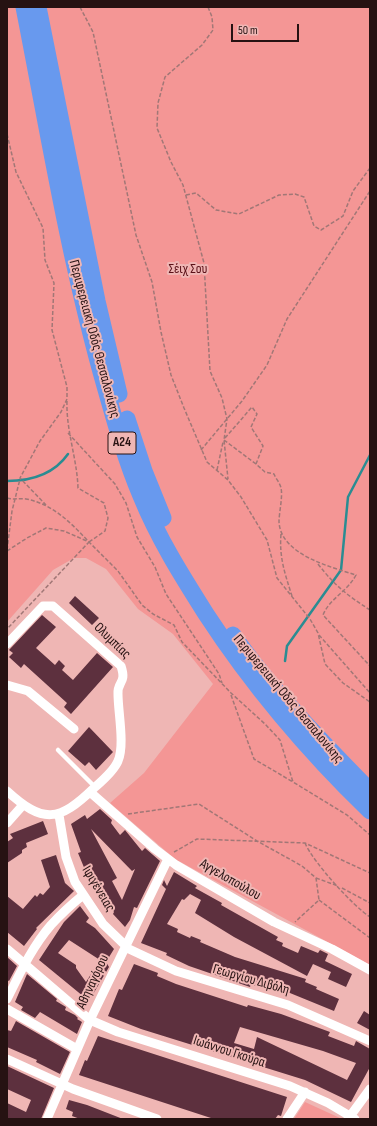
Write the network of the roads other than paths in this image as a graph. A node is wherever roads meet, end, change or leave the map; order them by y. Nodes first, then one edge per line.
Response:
1 (12, 7) edge
2 (24, 7) edge
3 (38, 7) edge
4 (39, 86) junction
5 (7, 644) edge
6 (7, 685) edge
7 (74, 729) dead end
8 (58, 750) dead end
9 (93, 790) junction
10 (7, 791) edge
11 (370, 791) edge
12 (23, 805) junction
13 (370, 811) edge
14 (59, 815) junction
15 (7, 823) edge
16 (168, 859) junction
17 (82, 895) junction
18 (125, 945) junction
19 (7, 949) edge
20 (24, 964) junction
21 (370, 970) edge
22 (7, 999) edge
23 (7, 1009) edge
24 (90, 1020) junction
25 (370, 1041) edge
26 (77, 1049) junction
27 (7, 1058) edge
28 (62, 1085) junction
29 (370, 1089) edge
30 (305, 1092) junction
31 (351, 1118) edge
32 (47, 1119) edge
33 (156, 1119) edge
34 (288, 1119) edge

1 - 4 highway
2 - 4 highway, Περιφερειακή Οδός Θεσσαλονίκης / Α24
3 - 11 highway, Περιφερειακή Οδός Θεσσαλονίκης / Α24
4 - 13 highway, Περιφερειακή Οδός Θεσσαλονίκης / Α24
5 - 9 street, Ολυμπίας
6 - 7 street
8 - 9 lane
9 - 14 street, Ολυμπίας
9 - 16 street, Αγγελοπούλου
10 - 12 street
12 - 14 street
12 - 15 street
14 - 17 street, Ιφιγένειας
16 - 18 street, Αθηναγόρου
16 - 21 street, Αγγελοπούλου
17 - 18 street, Ιφιγένειας
17 - 20 street
18 - 24 street, Αθηναγόρου
18 - 25 street, Γεωργίου Διβόλη
19 - 20 street, Ιωάννου Γκούρα
20 - 22 street
20 - 24 street, Ιωάννου Γκούρα
23 - 26 street
24 - 26 street, Αθηναγόρου
24 - 30 street, Ιωάννου Γκούρα
26 - 28 street, Αθηναγόρου
27 - 28 street
28 - 32 street, Αθηναγόρου
28 - 33 street
29 - 31 street
30 - 31 street, Ιωάννου Γκούρα
30 - 34 street

